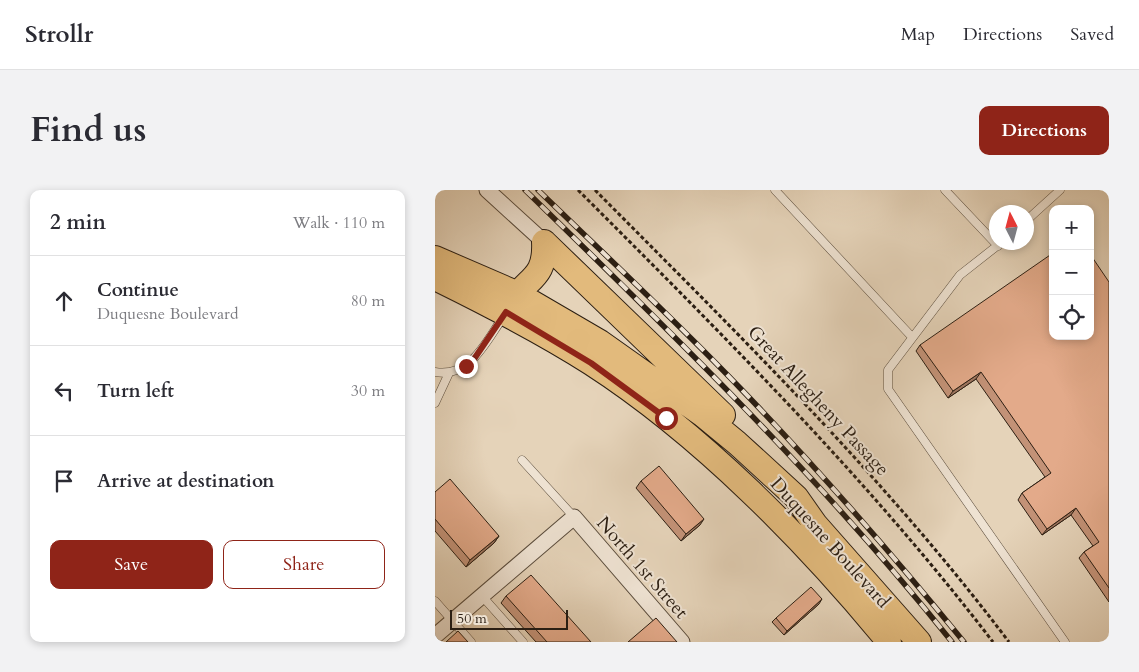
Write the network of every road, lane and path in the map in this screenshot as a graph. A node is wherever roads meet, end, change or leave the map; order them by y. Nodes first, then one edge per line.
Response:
1 (487, 190) edge
2 (578, 190) edge
3 (595, 190) edge
4 (775, 190) edge
5 (945, 190) edge
6 (1060, 190) edge
7 (1034, 214) edge
8 (989, 233) edge
9 (544, 242) junction
10 (992, 250) edge
11 (435, 258) edge
12 (435, 278) edge
13 (511, 303) junction
14 (912, 337) junction
15 (435, 372) edge
16 (449, 373) junction
17 (435, 403) edge
18 (522, 460) dead end
19 (796, 497) junction
20 (574, 517) junction
21 (791, 534) junction
22 (482, 596) junction
23 (435, 601) edge
24 (453, 621) junction
25 (435, 636) edge
26 (471, 642) edge
27 (523, 642) edge
28 (682, 642) edge
29 (889, 642) edge
30 (919, 642) edge
31 (993, 642) edge
32 (1009, 642) edge
33 (1065, 642) edge

1 - 9 street
2 - 31 path
3 - 32 path, Great Allegheny Passage
4 - 14 lane
5 - 8 lane
6 - 7 lane
9 - 13 main road
9 - 19 main road
10 - 14 lane
11 - 13 main road, Duquesne Boulevard
12 - 13 main road, Duquesne Boulevard
13 - 16 lane
13 - 19 main road, Duquesne Boulevard
13 - 21 main road, Duquesne Boulevard
14 - 33 lane
15 - 16 lane
16 - 17 lane
18 - 20 lane
19 - 21 main road
19 - 30 main road, Duquesne Boulevard
20 - 22 street
20 - 28 street, North 1st Street
21 - 29 main road, Duquesne Boulevard
22 - 24 street
22 - 27 lane
23 - 24 lane
24 - 25 street
24 - 26 lane

